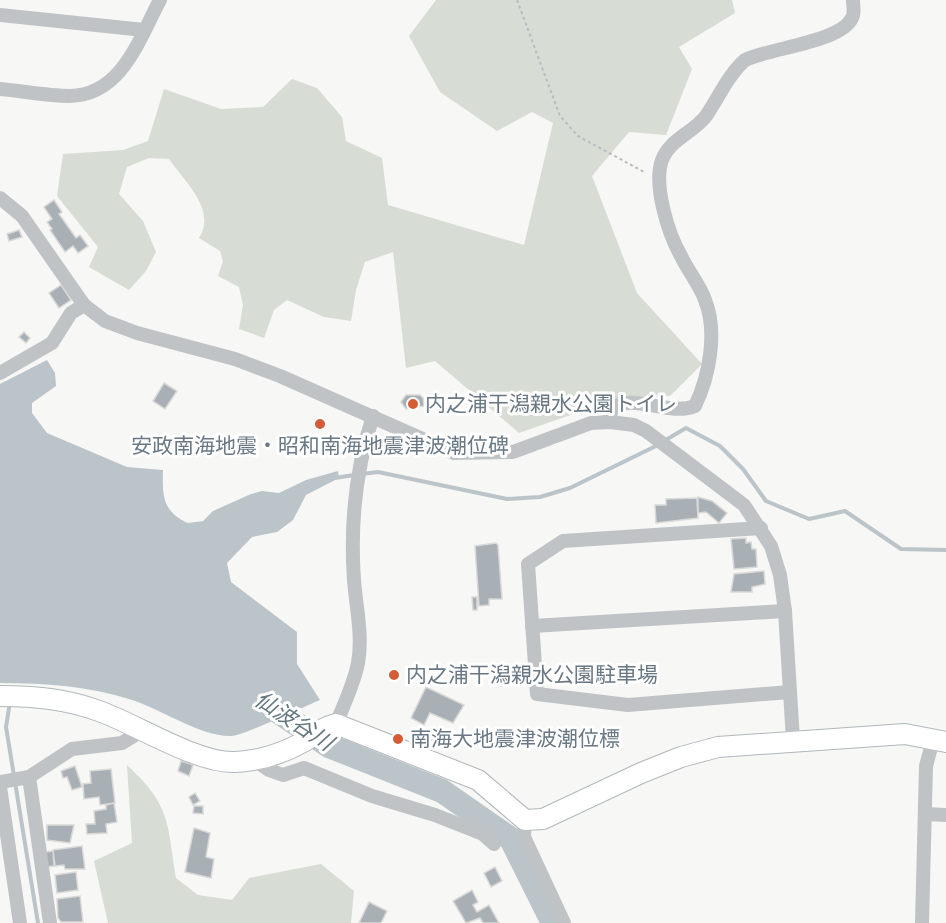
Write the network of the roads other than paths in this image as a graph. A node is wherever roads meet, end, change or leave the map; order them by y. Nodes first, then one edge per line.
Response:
1 (160, 0) edge
2 (853, 0) edge
3 (0, 15) edge
4 (144, 30) junction
5 (0, 89) edge
6 (0, 198) edge
7 (84, 305) junction
8 (0, 373) edge
9 (373, 416) junction
10 (610, 422) junction
11 (761, 528) junction
12 (785, 611) junction
13 (532, 626) junction
14 (790, 692) junction
15 (0, 696) edge
16 (331, 725) junction
17 (143, 730) junction
18 (793, 740) junction
19 (940, 741) edge
20 (258, 759) junction
21 (26, 778) junction
22 (2, 783) edge
23 (925, 814) junction
24 (946, 814) edge
25 (525, 820) junction
26 (494, 844) dead end
27 (20, 923) edge
28 (50, 923) edge
29 (564, 923) edge
30 (922, 923) edge

1 - 4 street
2 - 10 street
3 - 4 street
4 - 5 street
6 - 7 street
7 - 8 street
7 - 9 street
9 - 10 street
9 - 16 street
10 - 11 street
11 - 12 street
11 - 13 street
12 - 13 street
12 - 14 street
13 - 14 street
14 - 18 street
15 - 17 street
16 - 20 street
16 - 25 street
17 - 20 street
17 - 21 street
18 - 19 street
18 - 25 street
19 - 23 street
20 - 26 street
21 - 22 street
21 - 28 street
22 - 27 street
23 - 24 street
23 - 30 street
25 - 29 street

